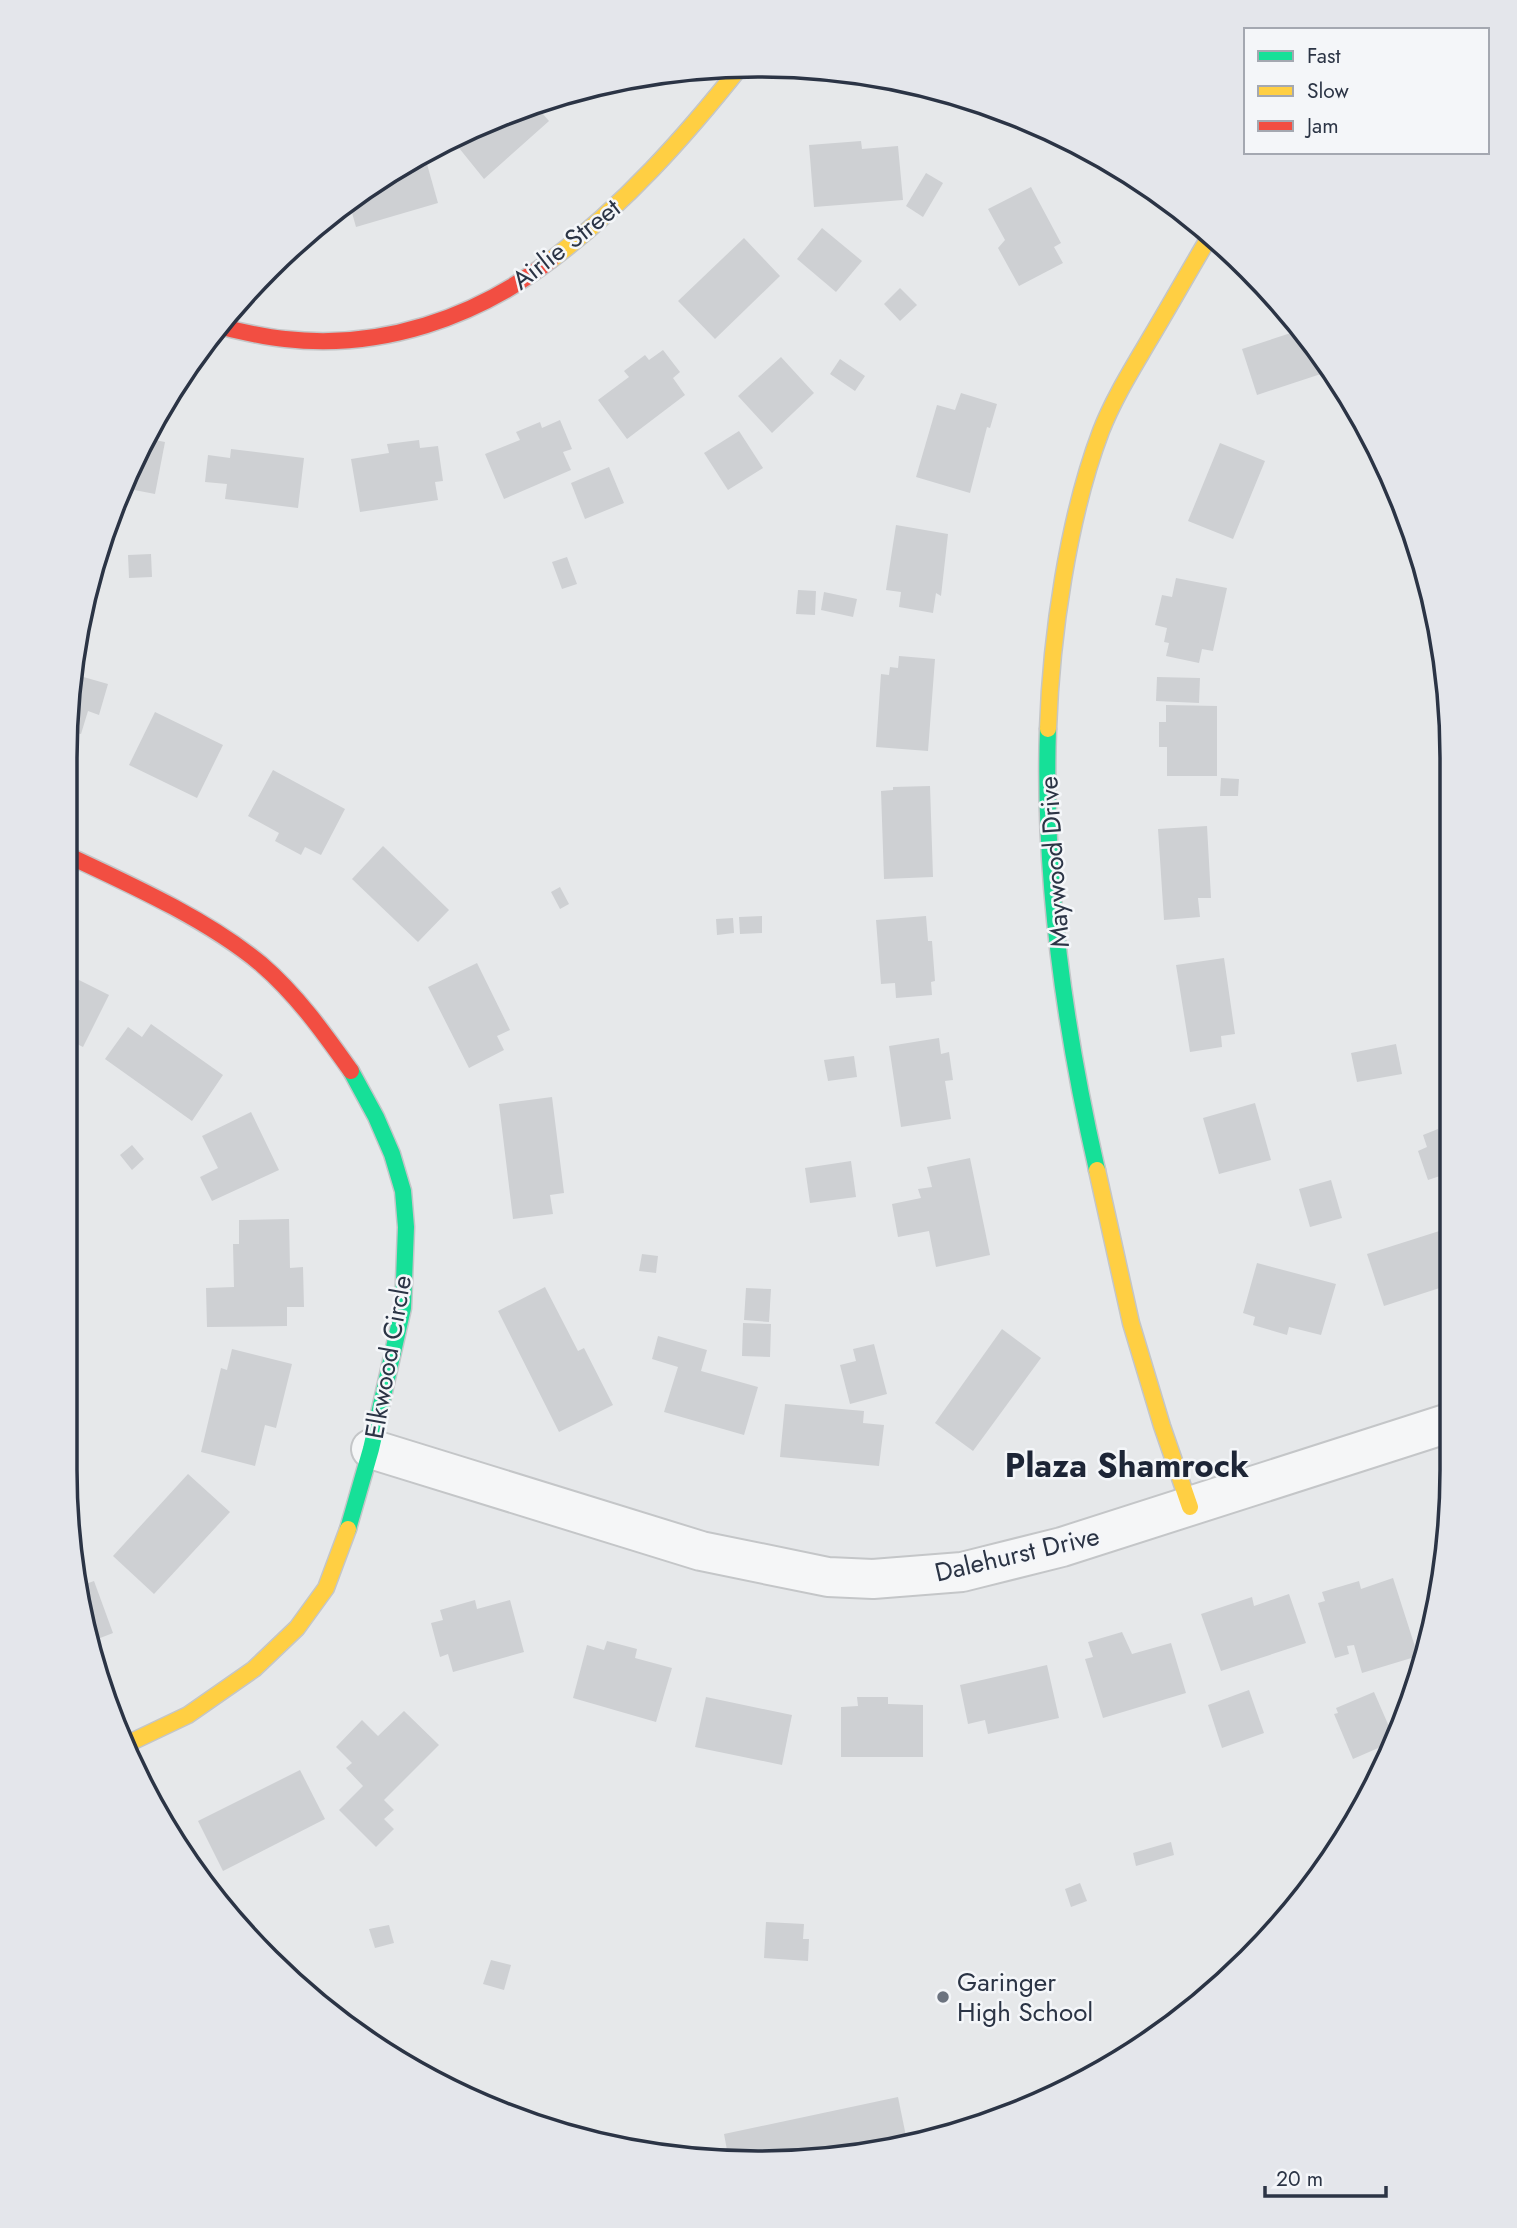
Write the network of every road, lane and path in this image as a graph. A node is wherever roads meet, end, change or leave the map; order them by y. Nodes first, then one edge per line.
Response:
1 (732, 78) edge
2 (1205, 244) edge
3 (230, 329) edge
4 (77, 860) edge
5 (1440, 1426) edge
6 (371, 1449) junction
7 (1189, 1507) junction
8 (134, 1741) edge

1 - 3 street, Airlie Street
2 - 7 street, Maywood Drive
4 - 6 street, Elkwood Circle
5 - 7 street, Dalehurst Drive
6 - 7 street, Dalehurst Drive
6 - 8 street, Elkwood Circle

